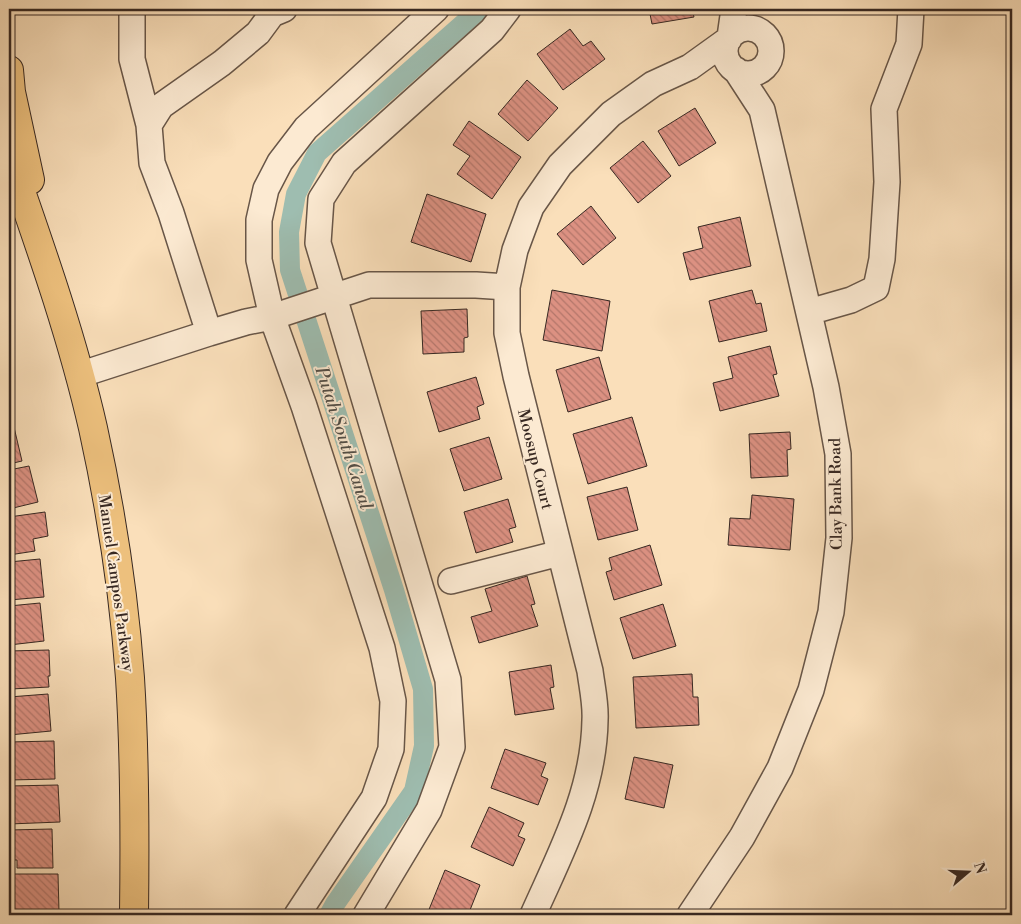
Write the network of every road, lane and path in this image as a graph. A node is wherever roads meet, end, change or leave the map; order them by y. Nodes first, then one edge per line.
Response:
1 (132, 9) edge
2 (436, 9) edge
3 (508, 9) edge
4 (734, 9) edge
5 (746, 9) edge
6 (911, 9) edge
7 (929, 9) edge
8 (276, 10) edge
9 (761, 32) junction
10 (730, 38) junction
11 (909, 44) junction
12 (769, 61) junction
13 (690, 67) junction
14 (9, 70) edge
15 (735, 70) junction
16 (762, 110) junction
17 (149, 125) junction
18 (9, 157) edge
19 (44, 258) junction
20 (507, 287) junction
21 (327, 299) junction
22 (809, 312) junction
23 (280, 314) junction
24 (209, 333) junction
25 (79, 375) junction
26 (560, 553) junction
27 (451, 581) dead end
28 (686, 914) edge
29 (134, 915) edge
30 (297, 915) edge
31 (366, 915) edge
32 (533, 915) edge

1 - 17 street
2 - 23 street
3 - 21 street
4 - 10 street, Clay Bank Road
5 - 9 street, Clay Bank Road
6 - 11 street
7 - 11 street
8 - 17 street
9 - 10 street
9 - 12 street, Clay Bank Road
10 - 13 street, Moosup Court
10 - 15 street, Clay Bank Road
11 - 22 street
12 - 15 street
12 - 16 street, Clay Bank Road
13 - 15 street, Moosup Court
13 - 20 street, Moosup Court
14 - 19 main road, Manuel Campos Parkway
15 - 16 street, Clay Bank Road
16 - 22 street, Clay Bank Road
17 - 24 street
18 - 19 main road, Manuel Campos Parkway
19 - 25 main road, Manuel Campos Parkway
20 - 21 street
20 - 26 street, Moosup Court
21 - 23 street
21 - 31 street
22 - 28 street, Clay Bank Road
23 - 24 street
23 - 30 street
24 - 25 street
25 - 29 main road, Manuel Campos Parkway
26 - 27 street
26 - 32 street, Moosup Court

